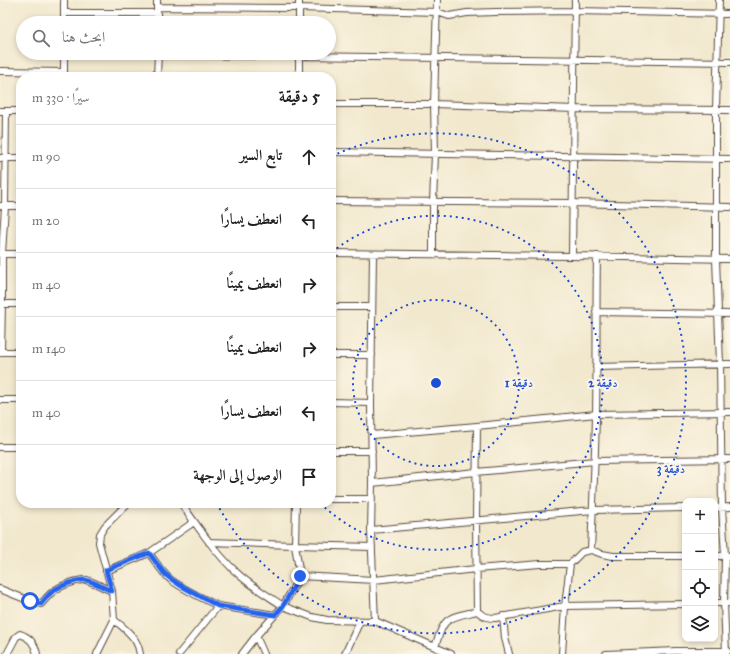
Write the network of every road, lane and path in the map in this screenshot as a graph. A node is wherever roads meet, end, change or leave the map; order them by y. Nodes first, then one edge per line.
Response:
1 (64, 0) edge
2 (299, 0) edge
3 (437, 0) edge
4 (575, 0) edge
5 (719, 0) edge
6 (157, 7) edge
7 (299, 8) junction
8 (575, 11) junction
9 (437, 12) junction
10 (64, 13) joint
11 (719, 14) junction
12 (730, 14) edge
13 (299, 16) edge
14 (336, 55) edge
15 (435, 58) junction
16 (64, 60) edge
17 (158, 60) edge
18 (299, 60) edge
19 (575, 60) junction
20 (717, 62) junction
21 (730, 62) edge
22 (0, 71) edge
23 (16, 72) edge
24 (64, 72) edge
25 (157, 72) edge
26 (299, 72) edge
27 (336, 104) edge
28 (434, 104) junction
29 (575, 109) junction
30 (716, 109) junction
31 (730, 110) edge
32 (3, 111) edge
33 (16, 111) edge
34 (336, 152) edge
35 (435, 154) junction
36 (574, 156) junction
37 (3, 158) edge
38 (16, 158) edge
39 (717, 159) junction
40 (730, 159) edge
41 (336, 201) edge
42 (433, 202) junction
43 (573, 203) junction
44 (3, 206) edge
45 (16, 206) edge
46 (716, 207) junction
47 (730, 207) edge
48 (336, 253) edge
49 (1, 254) edge
50 (16, 254) edge
51 (373, 254) junction
52 (433, 254) junction
53 (572, 256) junction
54 (596, 256) junction
55 (716, 259) junction
56 (730, 259) edge
57 (1, 304) edge
58 (16, 304) edge
59 (336, 307) edge
60 (372, 307) junction
61 (596, 312) junction
62 (718, 314) junction
63 (730, 314) edge
64 (0, 352) edge
65 (16, 352) edge
66 (336, 355) edge
67 (372, 355) junction
68 (720, 364) junction
69 (730, 364) edge
70 (596, 367) junction
71 (0, 400) edge
72 (16, 400) edge
73 (336, 402) edge
74 (371, 403) junction
75 (721, 412) junction
76 (730, 412) edge
77 (596, 414) junction
78 (477, 426) junction
79 (372, 435) junction
80 (0, 447) edge
81 (16, 447) edge
82 (336, 451) edge
83 (372, 451) junction
84 (721, 459) junction
85 (730, 459) edge
86 (595, 461) junction
87 (476, 472) junction
88 (372, 483) junction
89 (336, 499) edge
90 (372, 499) junction
91 (730, 507) edge
92 (123, 508) edge
93 (184, 508) edge
94 (296, 508) edge
95 (682, 508) edge
96 (718, 508) edge
97 (593, 510) junction
98 (476, 521) junction
99 (194, 522) junction
100 (371, 530) junction
101 (209, 542) junction
102 (295, 545) junction
103 (372, 547) junction
104 (591, 550) junction
105 (149, 553) junction
106 (682, 556) edge
107 (727, 556) edge
108 (570, 564) junction
109 (476, 569) junction
110 (106, 570) junction
111 (300, 576) junction
112 (374, 580) junction
113 (0, 589) edge
114 (112, 591) junction
115 (727, 603) edge
116 (682, 604) edge
117 (218, 606) junction
118 (283, 606) junction
119 (565, 606) junction
120 (476, 611) junction
121 (275, 615) junction
122 (504, 616) junction
123 (114, 620) junction
124 (360, 621) junction
125 (375, 621) junction
126 (256, 636) junction
127 (435, 647) junction
128 (727, 652) edge
129 (676, 653) edge
130 (7, 654) edge
131 (37, 654) edge
132 (96, 654) edge
133 (140, 654) edge
134 (179, 654) edge
135 (242, 654) edge
136 (264, 654) edge
137 (345, 654) edge
138 (450, 654) edge
139 (509, 654) edge
140 (562, 654) edge
141 (606, 654) edge

1 - 10 street
2 - 7 street
3 - 9 street
4 - 8 street
5 - 11 street
6 - 7 street
6 - 10 street
7 - 9 street
7 - 13 street
8 - 9 street
8 - 11 street
8 - 19 street
9 - 15 street
11 - 12 street
11 - 20 street
14 - 15 street
15 - 19 street
15 - 28 street
16 - 24 street
17 - 25 street
18 - 26 street
19 - 20 street
19 - 29 street
20 - 21 street
20 - 30 street
22 - 23 street
27 - 28 street
28 - 29 street
28 - 35 street
29 - 30 street
29 - 36 street
30 - 31 street
30 - 39 street
32 - 33 street
32 - 37 street
34 - 35 street
35 - 36 street
35 - 42 street
36 - 39 street
36 - 43 street
37 - 38 street
37 - 44 street
39 - 40 street
39 - 46 street
41 - 42 street
42 - 43 street
42 - 52 street
43 - 46 street
43 - 53 street
44 - 45 street
44 - 49 street
46 - 47 street
46 - 55 street
48 - 51 street
49 - 50 street
49 - 57 street
51 - 52 street
51 - 60 street
52 - 53 street
53 - 54 street
54 - 55 street
54 - 61 street
55 - 56 street
55 - 62 street
57 - 58 street
57 - 64 street
59 - 60 street
60 - 67 street
61 - 62 street
61 - 70 street
62 - 63 street
62 - 68 street
64 - 65 street
66 - 67 street
67 - 74 street
68 - 69 street
68 - 70 street
68 - 75 street
70 - 77 street
71 - 72 street
73 - 74 street
74 - 79 street
75 - 76 street
75 - 77 street
75 - 84 street
77 - 78 street
77 - 86 street
78 - 79 street
78 - 87 street
79 - 83 street
80 - 81 street
82 - 83 street
83 - 88 street
84 - 85 street
84 - 86 street
84 - 96 street
86 - 87 street
86 - 97 street
87 - 88 street
87 - 98 street
88 - 90 street
89 - 90 street
90 - 100 street
91 - 96 street
92 - 110 street
93 - 99 street
94 - 102 street
95 - 97 street
96 - 107 street
97 - 98 street
97 - 104 street
98 - 100 street
98 - 109 street
99 - 101 street
99 - 105 street
100 - 103 street
101 - 102 street
101 - 118 street
102 - 103 street
102 - 111 street
103 - 112 street
104 - 106 street
104 - 108 street
105 - 110 street
105 - 117 street
107 - 115 street
108 - 109 street
108 - 119 street
109 - 112 street
109 - 120 street
110 - 114 street
111 - 112 street
111 - 118 street
112 - 125 street
113 - 114 street
114 - 123 street
115 - 128 street
116 - 119 street
117 - 121 street
117 - 134 street
118 - 121 street
118 - 124 street
119 - 122 street
119 - 140 street
120 - 122 street
120 - 127 street
121 - 126 street
122 - 139 street
123 - 132 street
123 - 133 street
124 - 125 street
124 - 137 street
125 - 127 street
126 - 135 street
126 - 136 street
127 - 138 street
128 - 129 street
129 - 141 street
130 - 131 street

